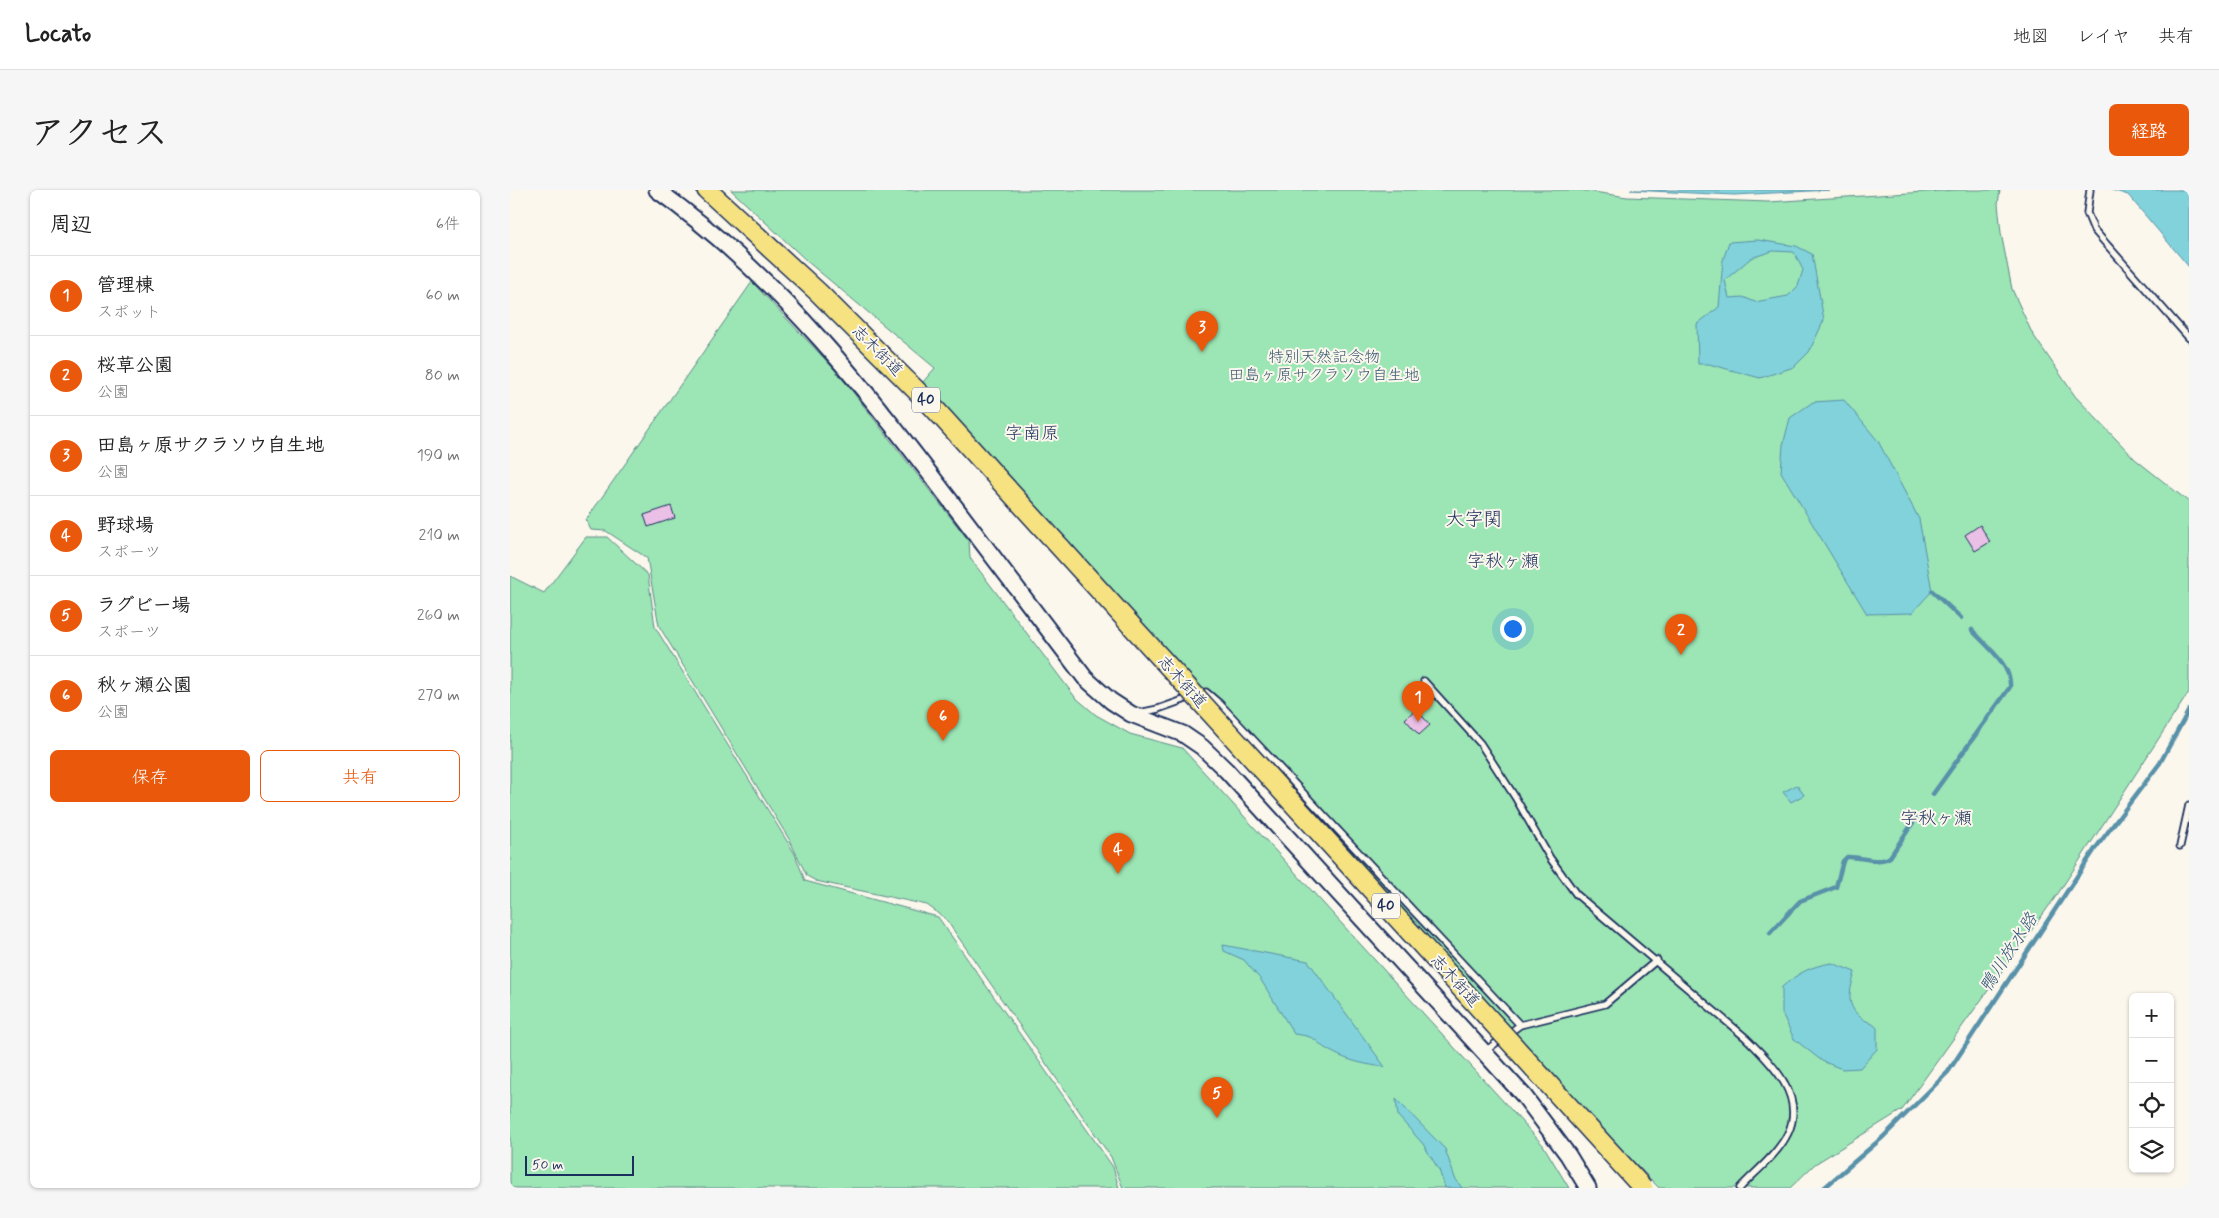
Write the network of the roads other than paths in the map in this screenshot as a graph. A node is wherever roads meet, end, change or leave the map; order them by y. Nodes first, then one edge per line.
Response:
1 (657, 190) edge
2 (707, 190) edge
3 (2090, 192) edge
4 (2189, 338) edge
5 (1424, 681) dead end
6 (1131, 714) junction
7 (2189, 805) edge
8 (2180, 846) dead end
9 (1657, 960) junction
10 (1520, 1025) junction
11 (1484, 1052) junction
12 (1588, 1188) edge
13 (1643, 1188) edge
14 (1740, 1188) edge

1 - 6 street
2 - 13 main road, 志木街道 / 40, bridge
3 - 4 lane
5 - 9 lane
6 - 10 lane
6 - 11 street
7 - 8 lane
9 - 10 lane
9 - 14 lane
10 - 11 lane
11 - 12 street

